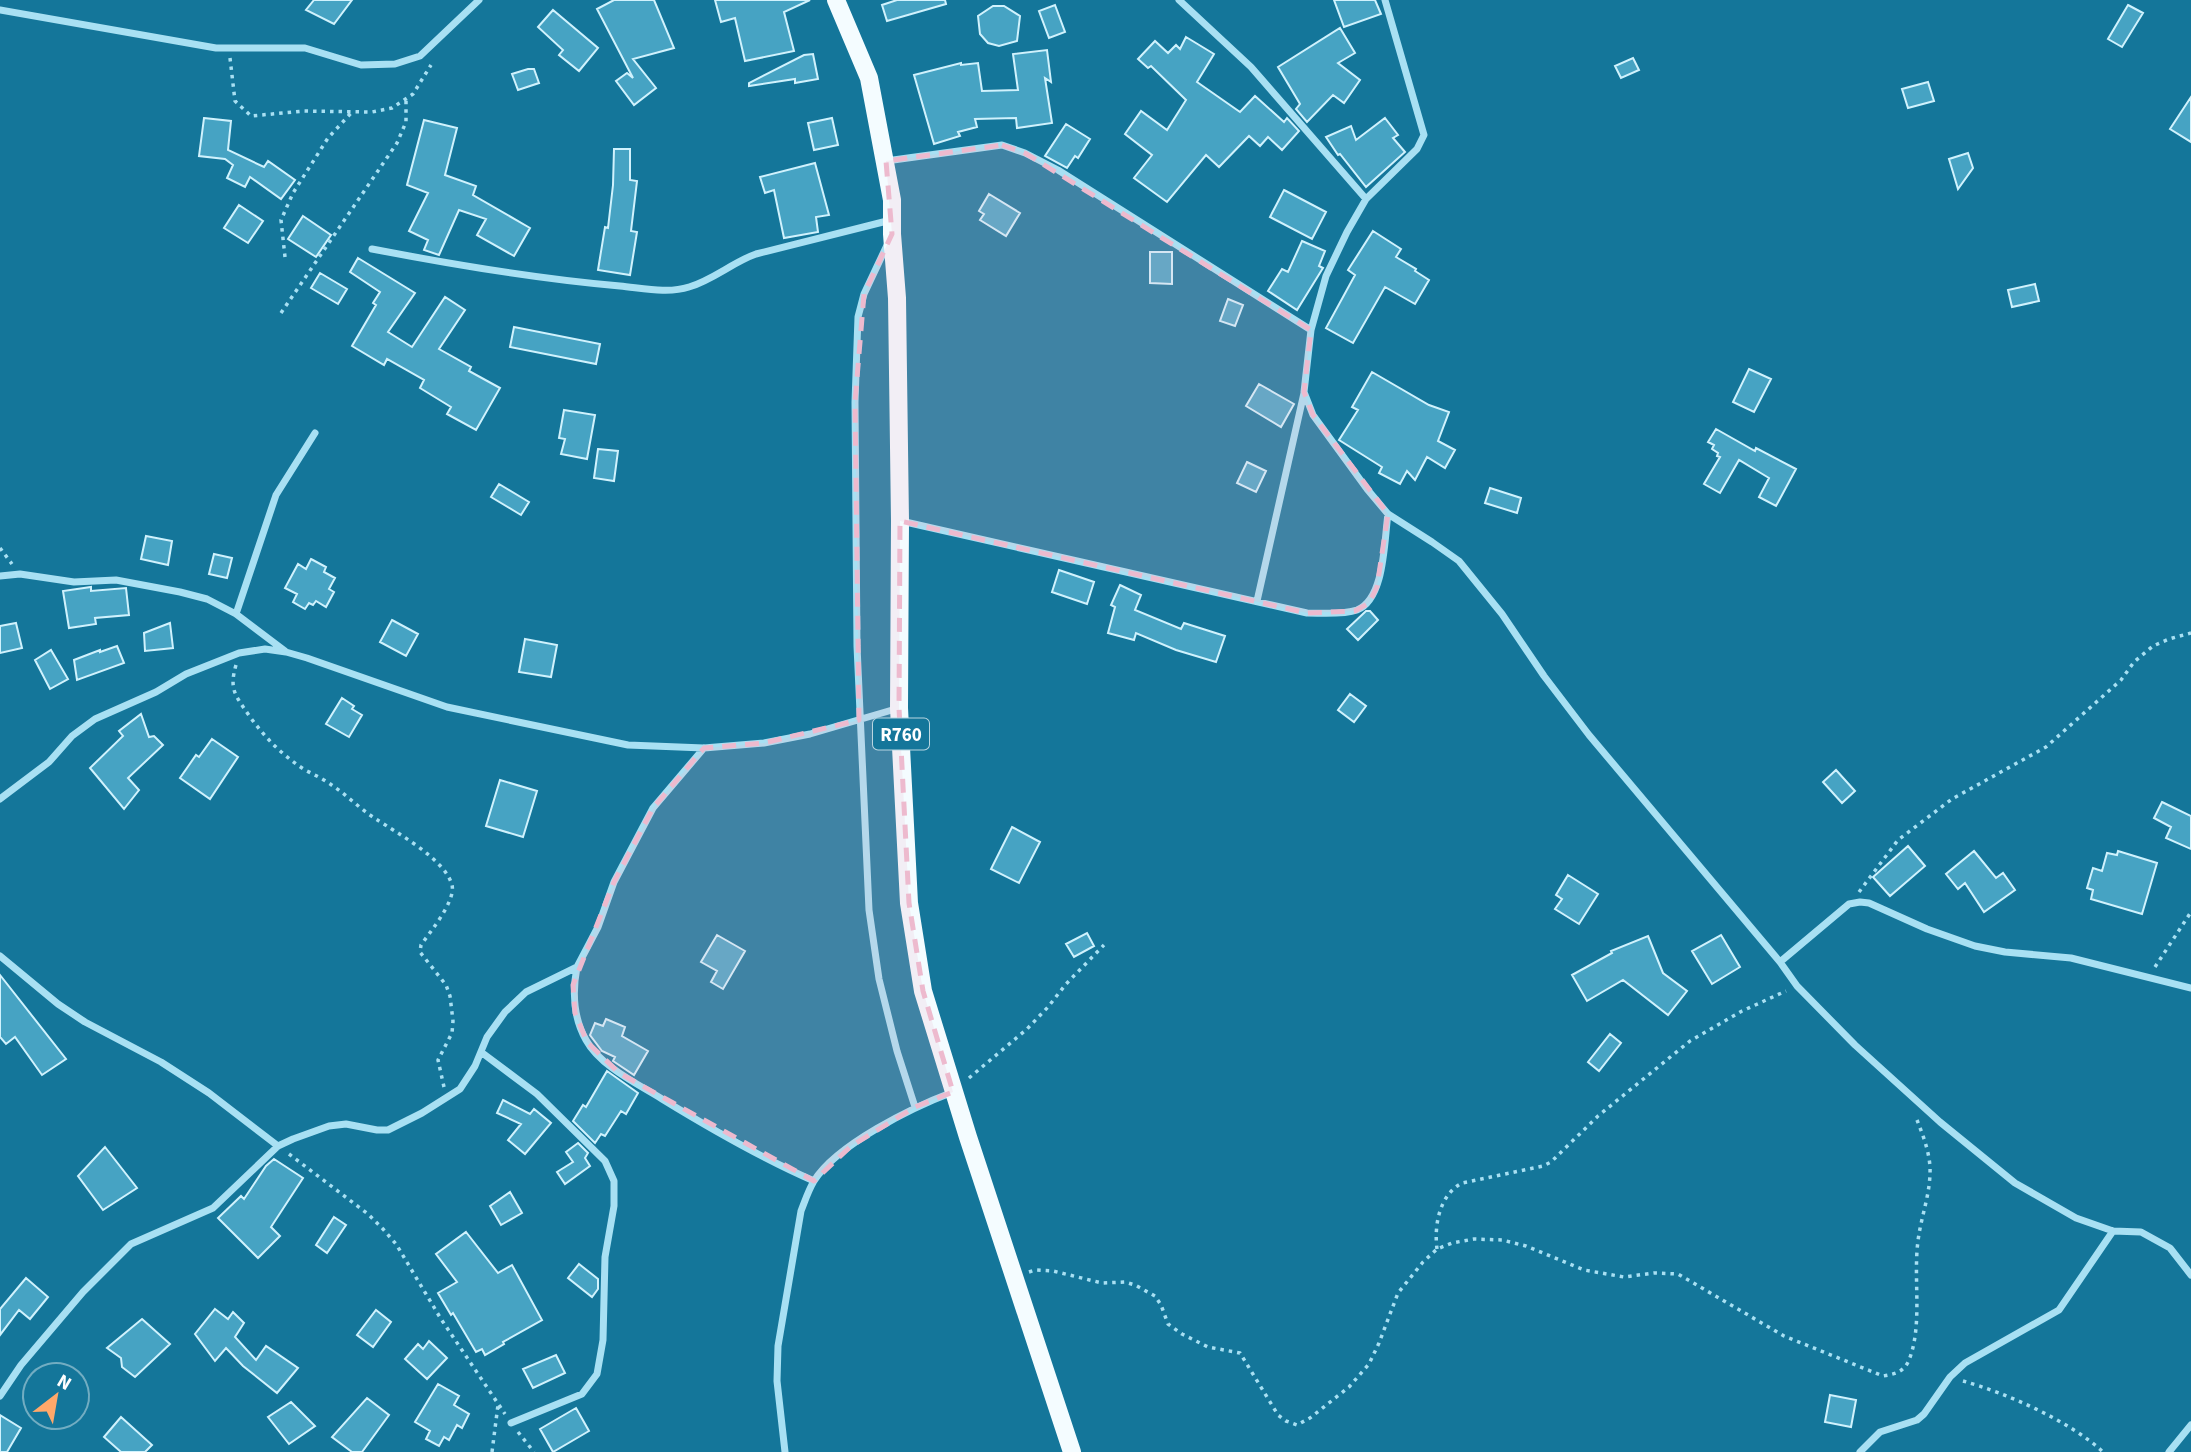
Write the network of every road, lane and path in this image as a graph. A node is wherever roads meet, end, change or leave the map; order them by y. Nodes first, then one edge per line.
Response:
1 (479, 0) edge
2 (836, 0) edge
3 (1179, 0) edge
4 (1385, 0) edge
5 (0, 10) edge
6 (229, 49) junction
7 (431, 64) dead end
8 (406, 99) junction
9 (352, 112) junction
10 (886, 161) junction
11 (1366, 199) junction
12 (893, 227) junction
13 (372, 249) dead end
14 (285, 257) dead end
15 (281, 313) dead end
16 (1311, 330) junction
17 (1304, 392) junction
18 (315, 433) dead end
19 (1388, 514) junction
20 (900, 521) junction
21 (0, 576) edge
22 (1257, 601) junction
23 (236, 614) junction
24 (2191, 633) edge
25 (286, 652) junction
26 (239, 653) junction
27 (899, 708) junction
28 (859, 720) junction
29 (704, 748) junction
30 (0, 799) edge
31 (1849, 905) junction
32 (2191, 912) edge
33 (1104, 945) dead end
34 (0, 956) edge
35 (1780, 962) junction
36 (577, 967) junction
37 (2148, 977) junction
38 (1797, 986) junction
39 (2191, 988) edge
40 (481, 1052) junction
41 (1905, 1089) junction
42 (953, 1091) junction
43 (446, 1099) junction
44 (915, 1107) junction
45 (278, 1146) junction
46 (814, 1181) junction
47 (2113, 1231) junction
48 (1437, 1249) junction
49 (2191, 1275) edge
50 (1016, 1277) junction
51 (1950, 1377) junction
52 (0, 1396) edge
53 (498, 1403) junction
54 (511, 1423) junction
55 (2191, 1425) edge
56 (492, 1452) edge
57 (534, 1452) edge
58 (785, 1452) edge
59 (1072, 1452) edge
60 (1860, 1452) edge
61 (2104, 1452) edge
62 (2169, 1452) edge

1 - 6 street
2 - 10 main road, R760
3 - 11 street
4 - 11 street
5 - 6 street
6 - 9 path
7 - 8 path
8 - 9 path
8 - 15 path
9 - 14 path
10 - 12 main road, R760
10 - 16 street
11 - 16 street
12 - 13 street
12 - 20 main road, R760
12 - 28 street
16 - 17 street
17 - 19 street
17 - 22 street
18 - 23 street
19 - 22 street
19 - 35 street
20 - 22 street
20 - 27 main road, R760
21 - 23 street
23 - 25 street
24 - 31 path
25 - 26 street
25 - 29 street
26 - 30 street
26 - 43 path
27 - 28 street
27 - 42 main road, R760
28 - 29 street
28 - 44 street
29 - 36 street
31 - 35 street
31 - 37 street
32 - 37 path
33 - 42 path
34 - 45 street
35 - 38 street
36 - 40 street
36 - 46 street
37 - 39 street
38 - 41 street
38 - 48 path
40 - 43 street
40 - 54 street
41 - 47 street
41 - 48 path
42 - 44 street
42 - 50 main road, R760
43 - 45 street
44 - 46 street
45 - 52 street
45 - 53 path
46 - 58 street
47 - 49 street
47 - 51 street
48 - 50 path
50 - 59 main road, R760
51 - 60 street
51 - 61 path
53 - 54 path
53 - 56 path
54 - 57 path
55 - 62 street

